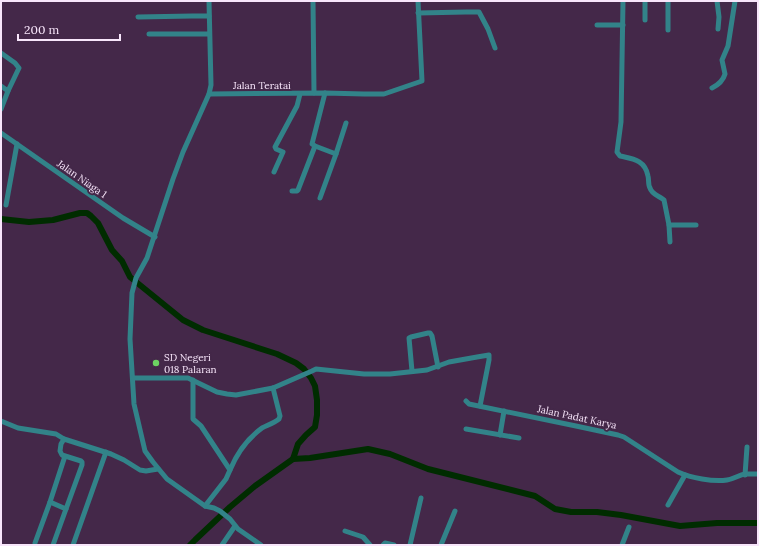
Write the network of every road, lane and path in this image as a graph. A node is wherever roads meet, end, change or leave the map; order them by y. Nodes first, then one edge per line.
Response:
1 (209, 1) edge
2 (313, 1) edge
3 (418, 1) edge
4 (623, 1) edge
5 (645, 1) edge
6 (668, 1) edge
7 (717, 1) edge
8 (735, 1) edge
9 (418, 13) junction
10 (209, 16) junction
11 (138, 17) dead end
12 (645, 20) dead end
13 (622, 24) junction
14 (597, 25) dead end
15 (718, 29) dead end
16 (668, 30) dead end
17 (149, 34) dead end
18 (209, 34) junction
19 (496, 48) dead end
20 (1, 53) edge
21 (1, 86) edge
22 (712, 88) dead end
23 (8, 90) junction
24 (314, 93) junction
25 (325, 93) junction
26 (209, 94) junction
27 (300, 94) junction
28 (1, 110) edge
29 (346, 123) dead end
30 (1, 133) edge
31 (17, 144) junction
32 (316, 146) junction
33 (336, 154) junction
34 (274, 172) dead end
35 (292, 191) dead end
36 (320, 198) dead end
37 (6, 205) dead end
38 (669, 225) junction
39 (696, 225) dead end
40 (155, 237) junction
41 (670, 242) dead end
42 (438, 366) junction
43 (412, 371) junction
44 (133, 378) junction
45 (193, 380) junction
46 (273, 388) junction
47 (466, 401) dead end
48 (480, 406) junction
49 (504, 411) junction
50 (1, 422) edge
51 (466, 429) dead end
52 (500, 435) junction
53 (519, 438) dead end
54 (64, 439) junction
55 (747, 447) dead end
56 (106, 452) junction
57 (65, 456) junction
58 (158, 469) junction
59 (230, 470) junction
60 (745, 474) junction
61 (758, 474) edge
62 (685, 475) junction
63 (421, 498) dead end
64 (50, 502) junction
65 (668, 505) dead end
66 (205, 506) junction
67 (66, 509) junction
68 (455, 511) dead end
69 (235, 526) junction
70 (629, 527) dead end
71 (345, 531) dead end
72 (35, 543) dead end
73 (53, 545) edge
74 (73, 545) edge
75 (222, 545) edge
76 (261, 545) edge
77 (370, 545) edge
78 (383, 545) edge
79 (394, 545) edge
80 (410, 545) edge
81 (441, 545) edge
82 (622, 545) edge

1 - 10 street
2 - 24 street
3 - 9 street
4 - 13 street
5 - 12 street
6 - 16 street
7 - 15 street
8 - 22 street
9 - 19 street
9 - 25 street, Jalan Teratai
10 - 11 street
10 - 18 street
13 - 14 street
13 - 38 street
17 - 18 street
18 - 26 street
20 - 23 street
21 - 23 street
23 - 28 street
24 - 25 street, Jalan Teratai
24 - 27 street, Jalan Teratai
25 - 32 street
26 - 27 street, Jalan Teratai
26 - 40 street
27 - 34 street
29 - 33 street
30 - 31 street, Jalan Niaga 1
31 - 37 street
31 - 40 street, Jalan Niaga 1
32 - 33 street
32 - 35 street
33 - 36 street
38 - 39 street
38 - 41 street
40 - 44 street
42 - 43 street
42 - 43 street
42 - 48 street
43 - 46 street
44 - 45 street
44 - 58 street
45 - 46 street
45 - 59 street
46 - 59 street
47 - 48 street, Jalan Padat Karya
48 - 49 street, Jalan Padat Karya
49 - 52 street
49 - 62 street, Jalan Padat Karya
50 - 54 street
51 - 52 street
52 - 53 street
54 - 56 street
54 - 57 street
55 - 60 street
56 - 58 street
56 - 74 street
57 - 64 street
57 - 67 street
58 - 66 street
59 - 66 street
60 - 61 street, Jalan Padat Karya
60 - 62 street, Jalan Padat Karya
62 - 65 street
63 - 80 street
64 - 67 street
64 - 72 street
66 - 69 street
67 - 73 street
68 - 81 street
69 - 75 street
69 - 76 street
70 - 82 street
71 - 77 street
78 - 79 street

